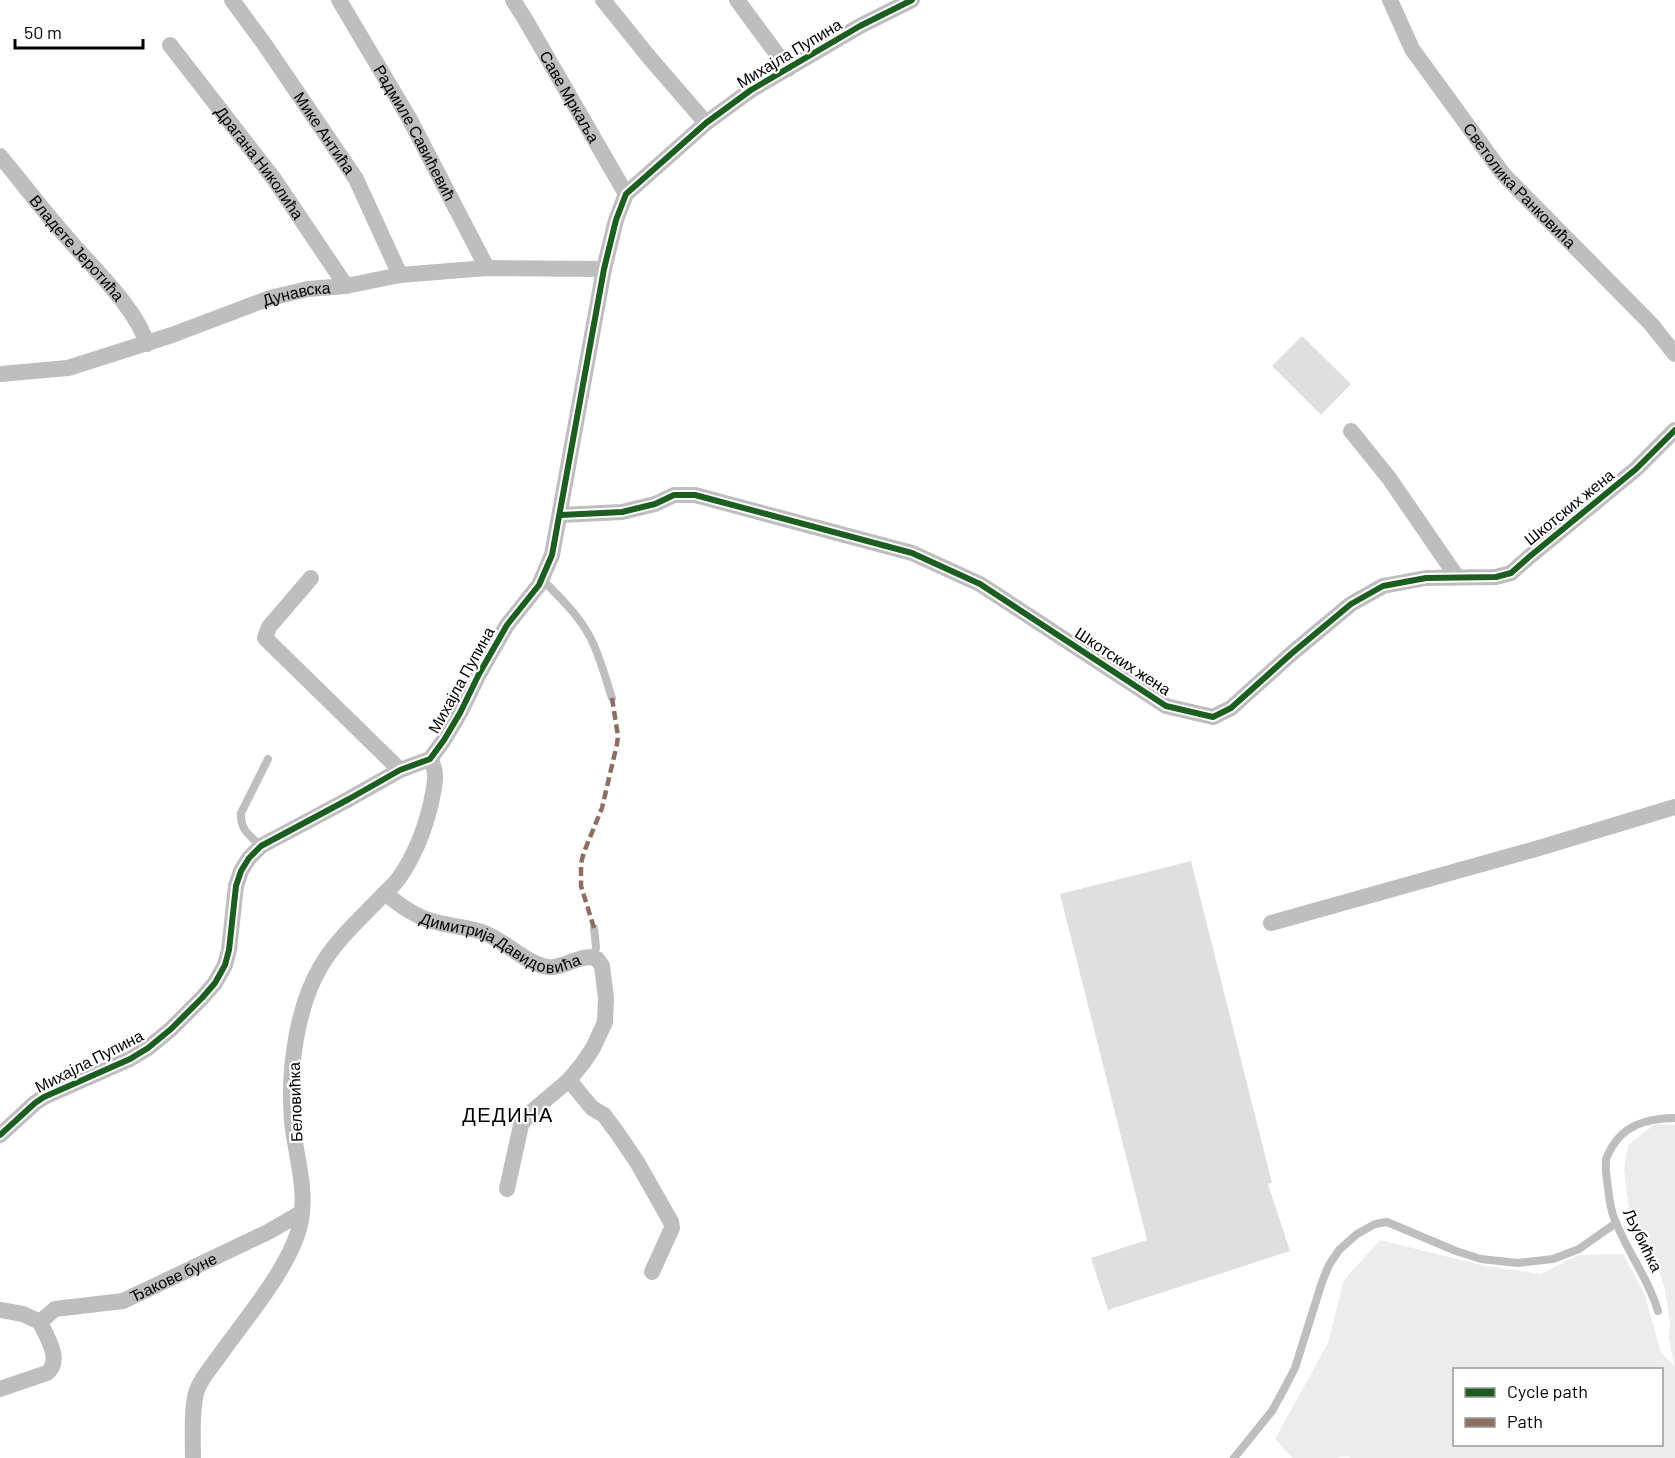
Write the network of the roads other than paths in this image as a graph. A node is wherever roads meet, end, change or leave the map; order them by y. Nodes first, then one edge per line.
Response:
1 (232, 0) edge
2 (339, 0) edge
3 (513, 0) edge
4 (603, 0) edge
5 (737, 0) edge
6 (912, 0) edge
7 (1390, 0) edge
8 (170, 45) dead end
9 (788, 69) junction
10 (706, 123) junction
11 (0, 156) edge
12 (626, 194) junction
13 (487, 268) junction
14 (604, 269) junction
15 (400, 275) junction
16 (346, 286) junction
17 (147, 344) junction
18 (1675, 354) edge
19 (0, 374) edge
20 (1675, 430) edge
21 (1352, 431) dead end
22 (561, 515) junction
23 (1457, 577) junction
24 (311, 578) dead end
25 (542, 579) junction
26 (612, 698) dead end
27 (268, 759) dead end
28 (430, 759) junction
29 (400, 770) junction
30 (1675, 807) edge
31 (261, 846) junction
32 (384, 893) junction
33 (1271, 923) dead end
34 (594, 928) dead end
35 (594, 957) junction
36 (569, 1080) junction
37 (1675, 1118) edge
38 (0, 1135) edge
39 (507, 1189) dead end
40 (302, 1213) junction
41 (1616, 1223) junction
42 (652, 1272) dead end
43 (0, 1310) edge
44 (1658, 1311) dead end
45 (40, 1322) junction
46 (0, 1389) edge
47 (193, 1458) edge
48 (1234, 1458) edge

1 - 15 street, Мике Антића
2 - 13 street, Радмиле Савићевић
3 - 12 street, Саве Мркаља
4 - 10 street
5 - 9 street
6 - 9 street, Михајла Пупина
7 - 18 street, Светолика Ранковића
8 - 16 street, Драгана Николића
9 - 10 street, Михајла Пупина
10 - 12 street, Михајла Пупина
11 - 17 street, Владете Јеротића
12 - 14 street, Михајла Пупина
13 - 14 street, Дунавска
13 - 15 street, Дунавска
14 - 22 street, Михајла Пупина
15 - 16 street, Дунавска
16 - 17 street, Дунавска
17 - 19 street, Дунавска
20 - 23 street, Шкотских жена
21 - 23 street
22 - 23 street, Шкотских жена
22 - 25 street, Михајла Пупина
24 - 29 street
25 - 26 lane
25 - 28 street, Михајла Пупина
27 - 31 lane
28 - 29 street, Михајла Пупина
28 - 32 street, Беловићка
29 - 31 street, Михајла Пупина
30 - 33 street
31 - 38 street, Михајла Пупина
32 - 35 street, Димитрија Давидовића
32 - 40 street, Беловићка
34 - 35 lane
35 - 36 street, Димитрија Давидовића
36 - 39 street, Димитрија Давидовића
36 - 42 street
37 - 41 lane, Љубићка
40 - 45 street, Ђакове буне
40 - 47 street, Беловићка
41 - 44 lane, Љубићка
41 - 48 lane
43 - 45 street
45 - 46 street

